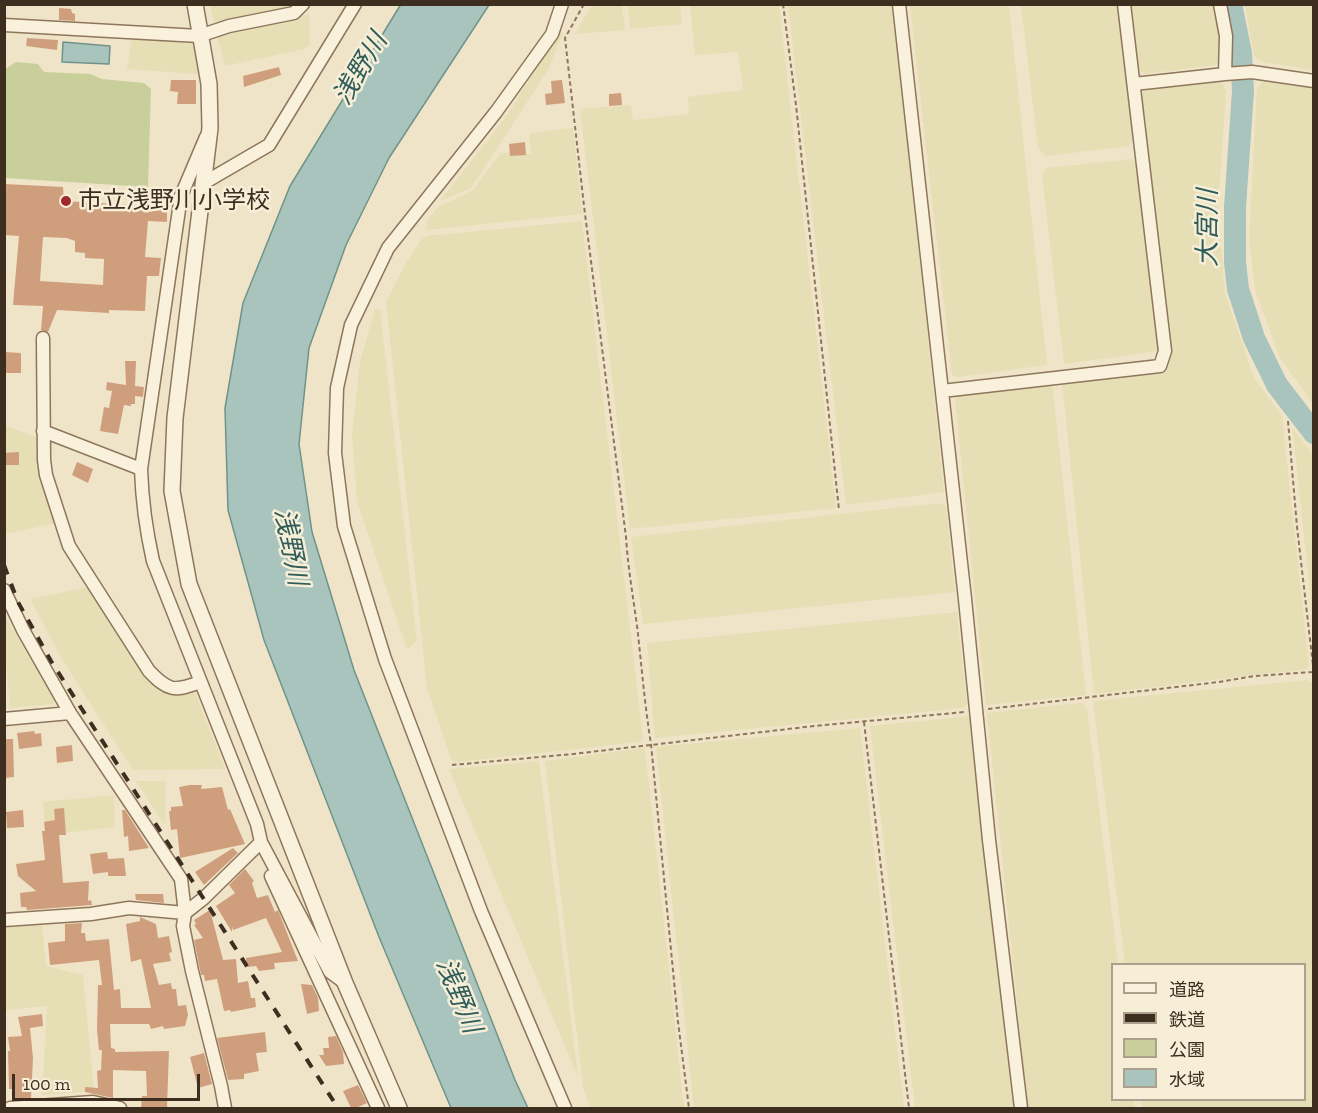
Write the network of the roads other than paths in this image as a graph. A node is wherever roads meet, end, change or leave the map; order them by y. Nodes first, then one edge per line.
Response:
1 (195, 4) edge
2 (303, 4) edge
3 (355, 4) edge
4 (562, 4) edge
5 (899, 4) edge
6 (1124, 4) edge
7 (1220, 4) edge
8 (4, 25) edge
9 (200, 36) junction
10 (1227, 74) junction
11 (1314, 81) edge
12 (1134, 84) junction
13 (210, 128) junction
14 (202, 184) junction
15 (44, 338) dead end
16 (942, 391) junction
17 (43, 431) junction
18 (141, 469) junction
19 (4, 590) edge
20 (200, 682) junction
21 (70, 713) junction
22 (4, 719) edge
23 (259, 843) junction
24 (185, 913) junction
25 (4, 920) edge
26 (345, 983) junction
27 (10, 1108) edge
28 (120, 1108) edge
29 (225, 1108) edge
30 (378, 1108) edge
31 (399, 1108) edge
32 (565, 1108) edge
33 (1021, 1108) edge

1 - 9 street
2 - 9 street
3 - 14 street
4 - 32 street
5 - 16 street
6 - 12 street
7 - 10 street
8 - 9 street
9 - 13 street
10 - 11 street
10 - 12 street
12 - 16 street
13 - 14 street
13 - 18 street
14 - 26 street
15 - 17 street
16 - 33 street
17 - 18 street
17 - 20 street
18 - 20 street
19 - 21 street
20 - 23 street
21 - 22 street
21 - 24 street
23 - 24 street
23 - 26 street
23 - 30 street
24 - 25 street
24 - 29 street
26 - 31 street
27 - 28 street

